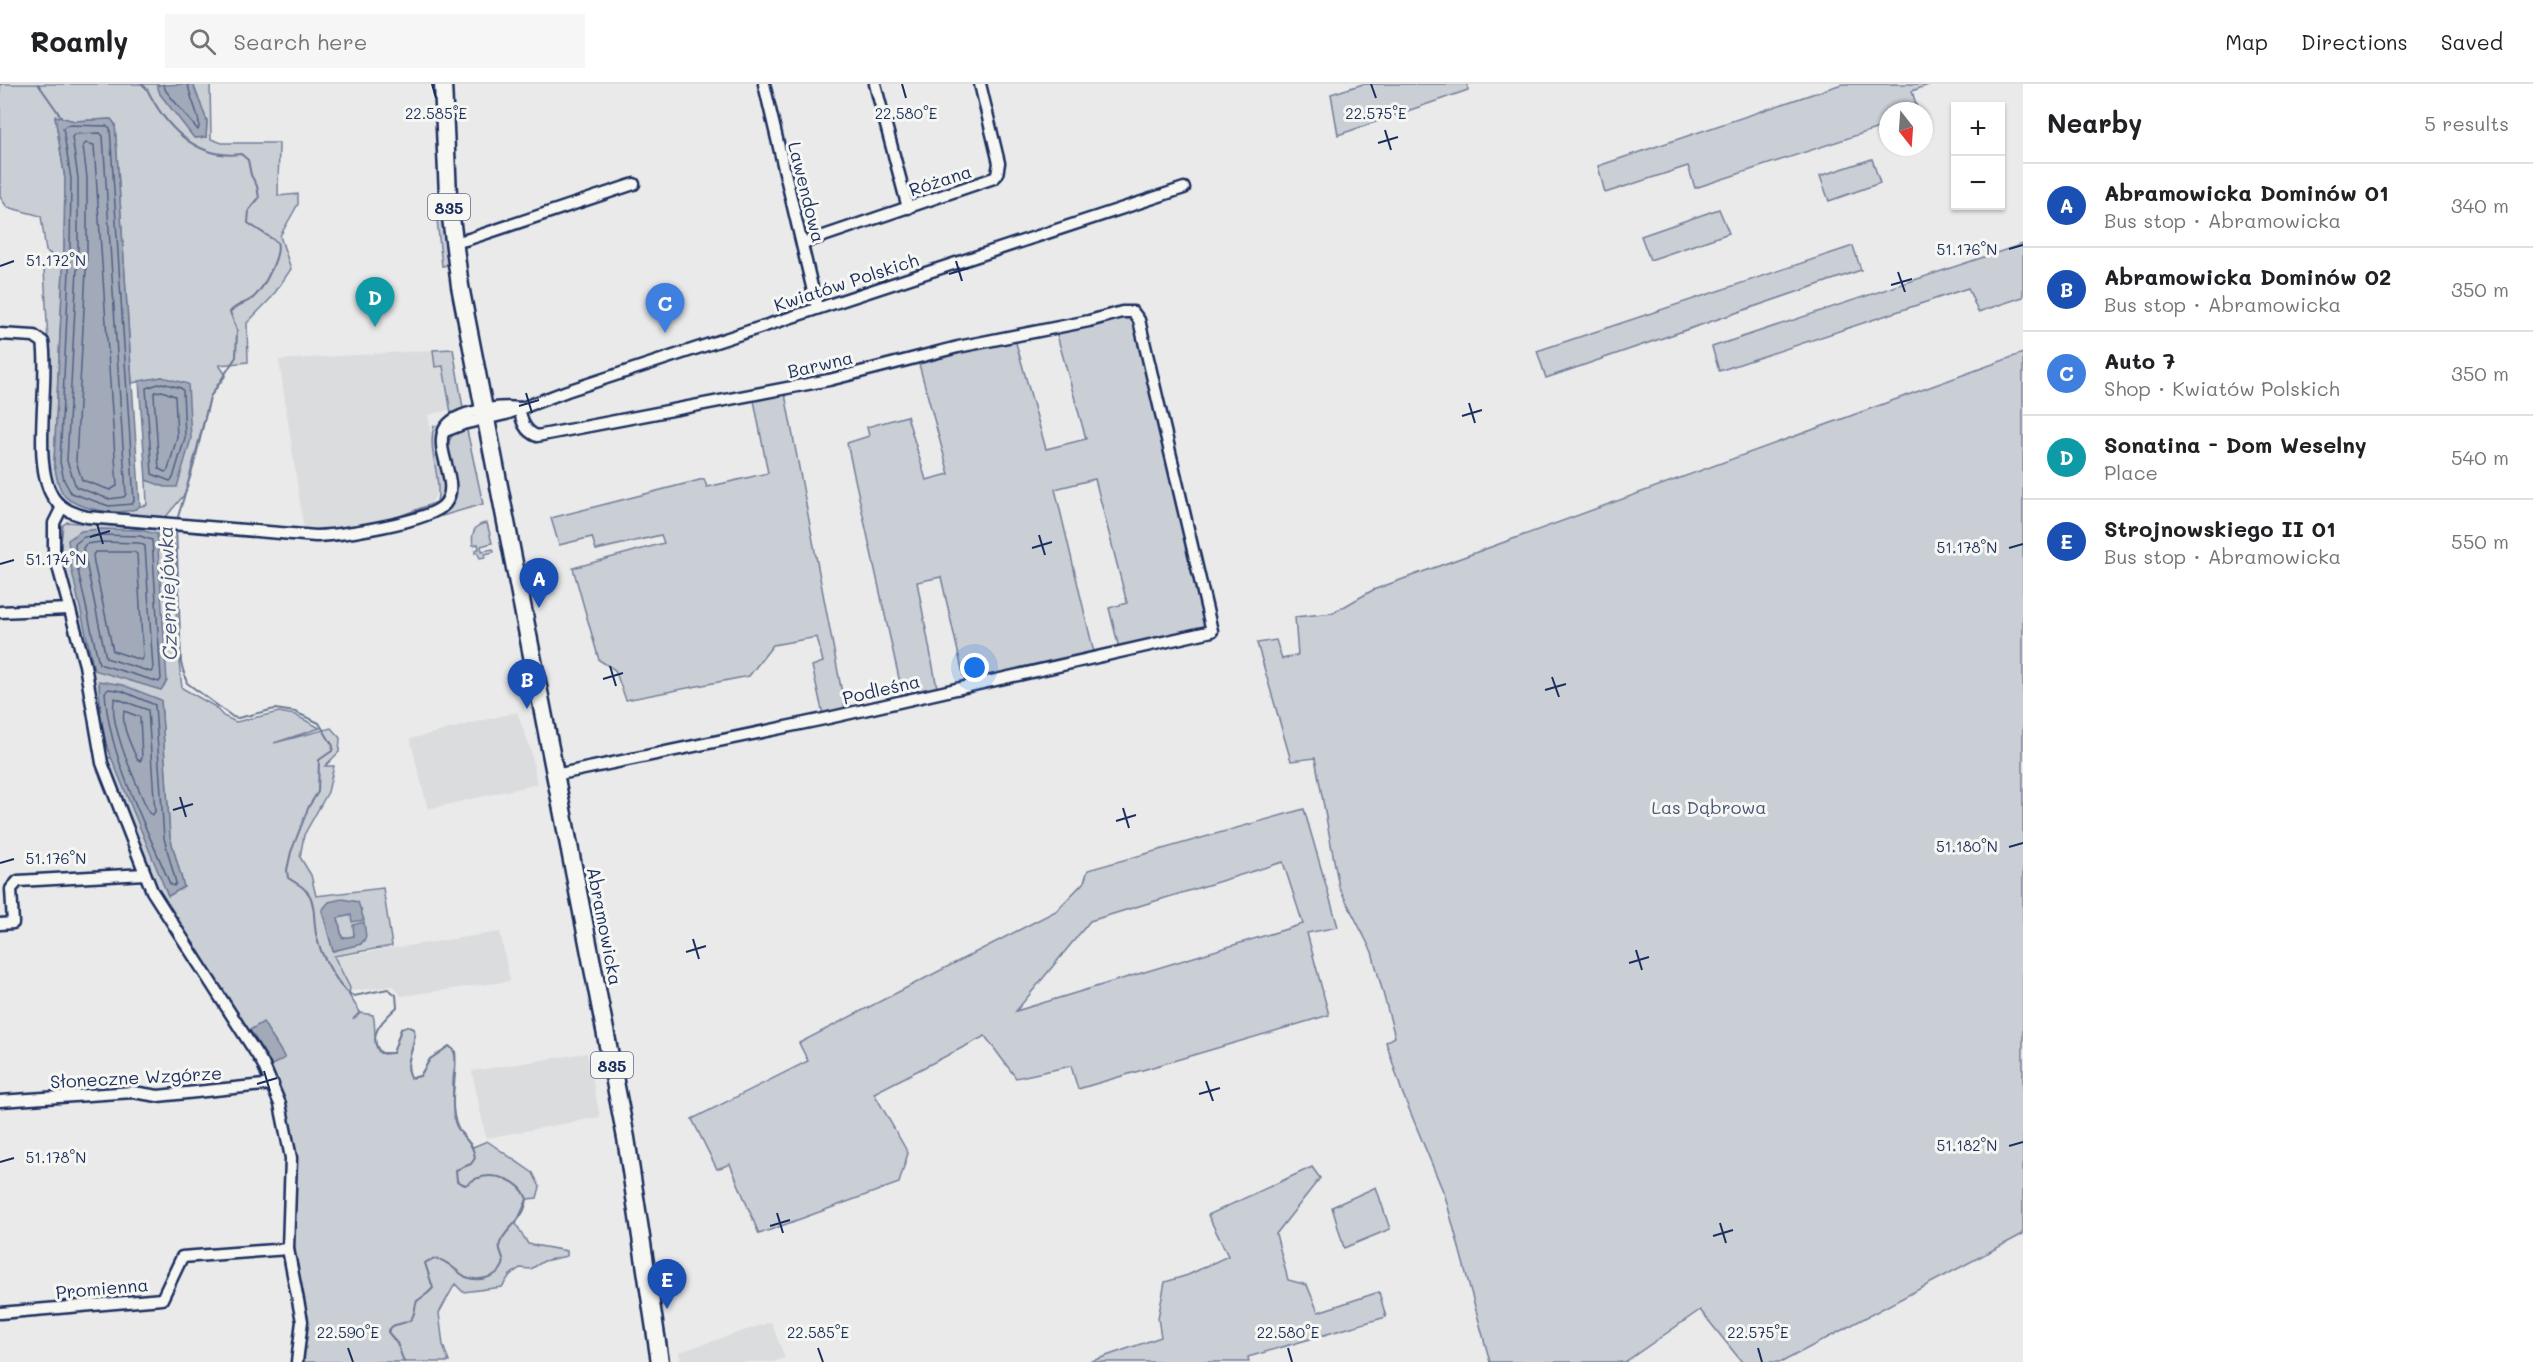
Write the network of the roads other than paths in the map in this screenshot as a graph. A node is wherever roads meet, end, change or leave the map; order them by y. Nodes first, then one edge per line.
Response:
1 (443, 84) edge
2 (764, 84) edge
3 (875, 84) edge
4 (980, 84) edge
5 (634, 184) dead end
6 (1184, 188) dead end
7 (908, 208) junction
8 (454, 243) junction
9 (803, 243) junction
10 (817, 308) junction
11 (0, 334) edge
12 (519, 408) junction
13 (484, 414) junction
14 (62, 507) junction
15 (69, 609) junction
16 (0, 612) edge
17 (1212, 631) joint
18 (555, 775) junction
19 (145, 874) junction
20 (0, 924) edge
21 (273, 1084) junction
22 (0, 1101) edge
23 (288, 1249) junction
24 (0, 1313) edge
25 (297, 1362) edge
26 (660, 1362) edge

1 - 8 main road, 835
2 - 9 street, Lawendowa
3 - 7 street
4 - 7 street, Różana
5 - 8 street
6 - 10 street, Kwiatów Polskich
7 - 9 street, Różana
8 - 13 main road, 835
9 - 10 street, Lawendowa
10 - 12 street, Kwiatów Polskich
11 - 14 street
12 - 13 street, Kwiatów Polskich
12 - 17 street, Barwna
13 - 14 street, Kwiatów Polskich
13 - 18 main road, Abramowicka / 835
14 - 15 street
15 - 16 street
15 - 19 street
17 - 18 street, Podleśna
18 - 26 main road, Abramowicka / 835
19 - 20 street
19 - 21 street
21 - 22 street, Słoneczne Wzgórze
21 - 23 street
23 - 24 street, Promienna
23 - 25 street

